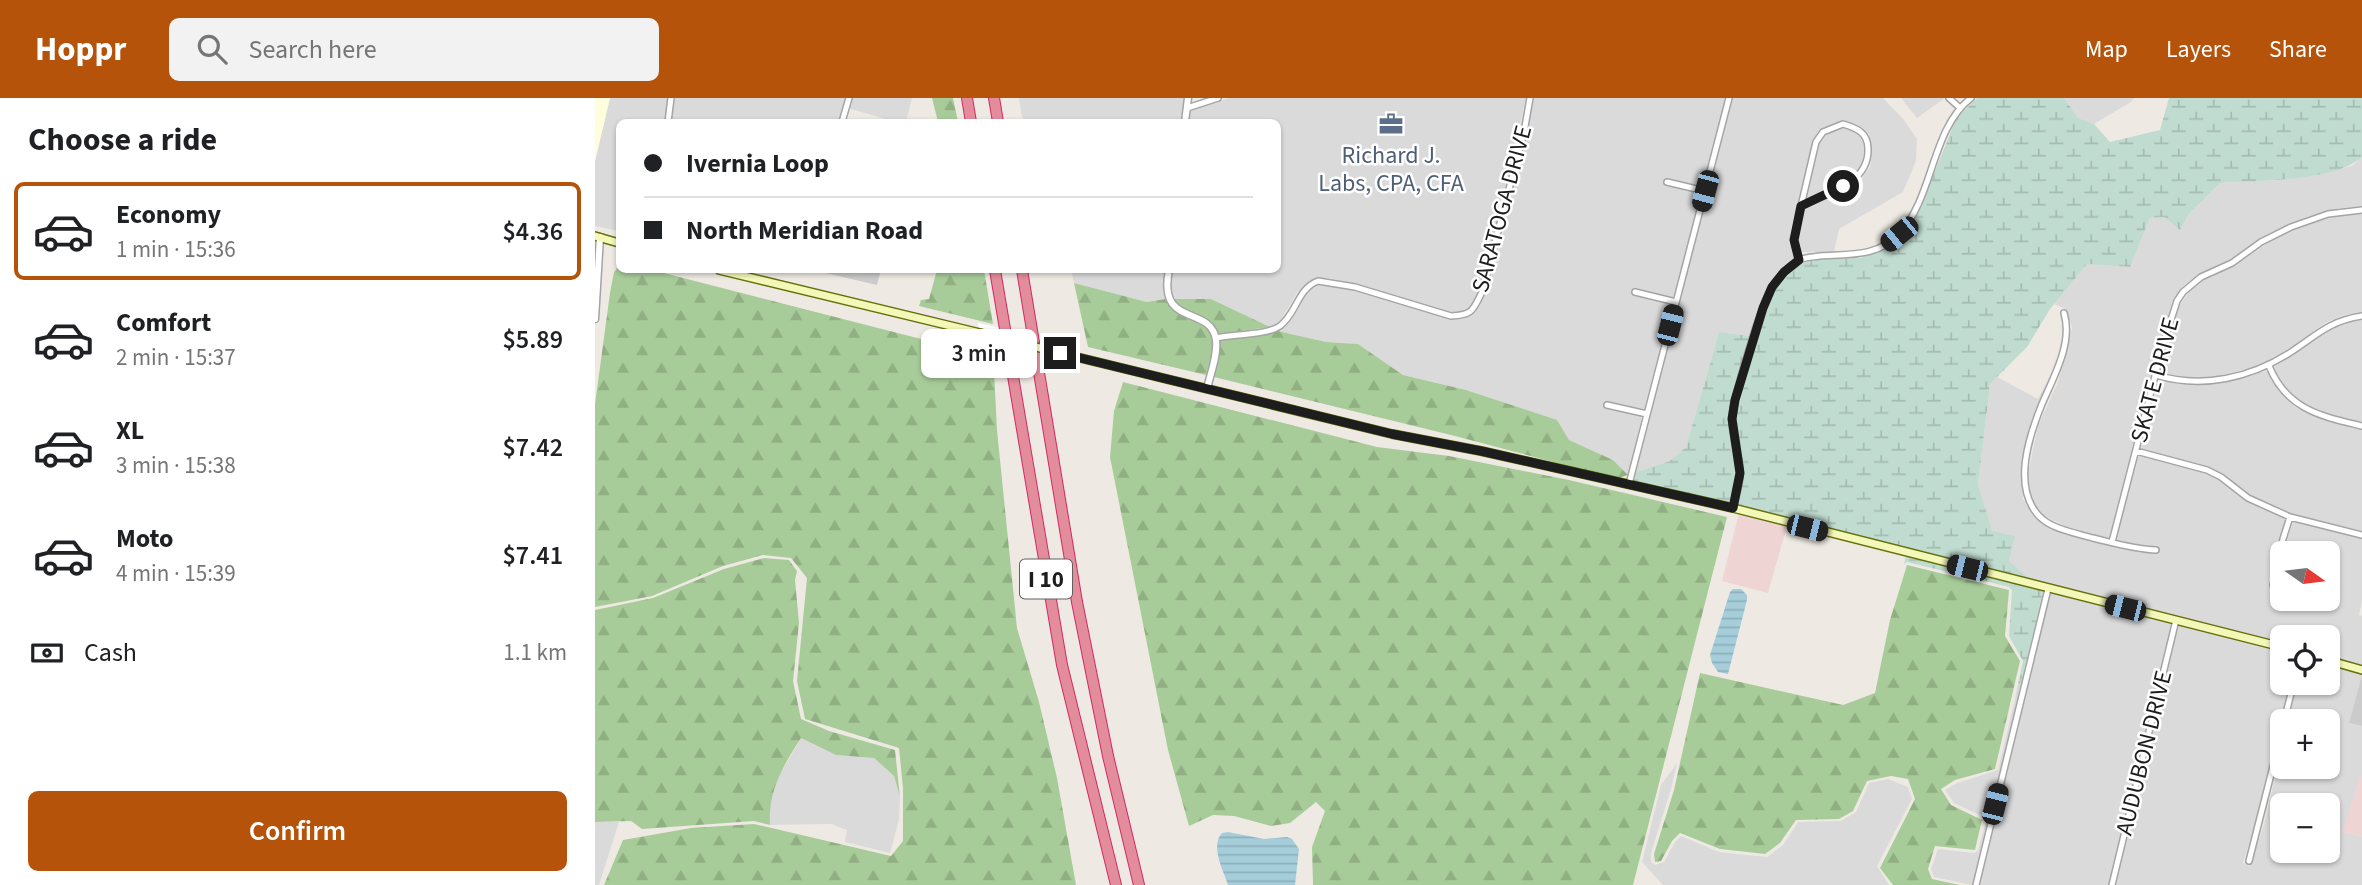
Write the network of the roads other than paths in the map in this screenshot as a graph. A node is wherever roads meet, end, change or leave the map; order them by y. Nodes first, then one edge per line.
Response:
1 (671, 98) edge
2 (849, 98) edge
3 (967, 98) edge
4 (993, 98) edge
5 (1188, 98) edge
6 (1218, 98) edge
7 (1530, 98) edge
8 (1729, 98) edge
9 (1949, 98) edge
10 (1971, 98) edge
11 (1187, 108) junction
12 (1960, 108) junction
13 (668, 119) edge
14 (843, 119) edge
15 (970, 119) edge
16 (996, 119) edge
17 (1185, 119) edge
18 (1667, 182) dead end
19 (1705, 191) junction
20 (1801, 206) junction
21 (2362, 210) edge
22 (597, 236) edge
23 (616, 242) edge
24 (1799, 260) junction
25 (731, 273) edge
26 (996, 273) edge
27 (1022, 273) edge
28 (1169, 273) edge
29 (1635, 292) dead end
30 (1676, 302) junction
31 (2064, 313) dead end
32 (2362, 316) edge
33 (595, 319) edge
34 (1216, 338) junction
35 (2269, 366) junction
36 (2156, 375) junction
37 (1207, 390) junction
38 (1607, 405) dead end
39 (1647, 414) junction
40 (2362, 426) edge
41 (2136, 451) junction
42 (1629, 484) junction
43 (1733, 508) junction
44 (2290, 517) junction
45 (2362, 535) edge
46 (2284, 541) edge
47 (2112, 542) junction
48 (2156, 550) dead end
49 (2048, 589) junction
50 (2176, 621) junction
51 (2270, 644) edge
52 (2340, 664) edge
53 (2362, 670) edge
54 (2270, 778) edge
55 (2249, 861) dead end
56 (1116, 885) edge
57 (1139, 885) edge
58 (1976, 885) edge
59 (2112, 885) edge

1 - 13 street
2 - 14 street
3 - 15 highway
4 - 16 highway
5 - 11 street
6 - 11 street
7 - 34 street, SARATOGA DRIVE
8 - 19 street
9 - 12 street
10 - 12 street
11 - 17 street
12 - 24 street
18 - 19 street
19 - 30 street
20 - 20 street
20 - 24 street
21 - 36 street, SKATE DRIVE
22 - 23 main road
22 - 33 street
24 - 43 street
25 - 37 main road, bridge
26 - 56 highway, I 10
27 - 57 highway, I 10
28 - 34 street
29 - 30 street
30 - 39 street
31 - 47 street
32 - 35 street
34 - 37 street
35 - 36 street
35 - 40 street
36 - 41 street, SKATE DRIVE
37 - 42 main road
38 - 39 street
39 - 42 street
41 - 44 street
41 - 47 street, SKATE DRIVE
42 - 43 main road
43 - 49 main road
44 - 45 street
44 - 46 street
47 - 48 street
49 - 50 main road
49 - 58 street
50 - 51 main road
50 - 59 street, AUDUBON DRIVE
52 - 53 main road
54 - 55 street

